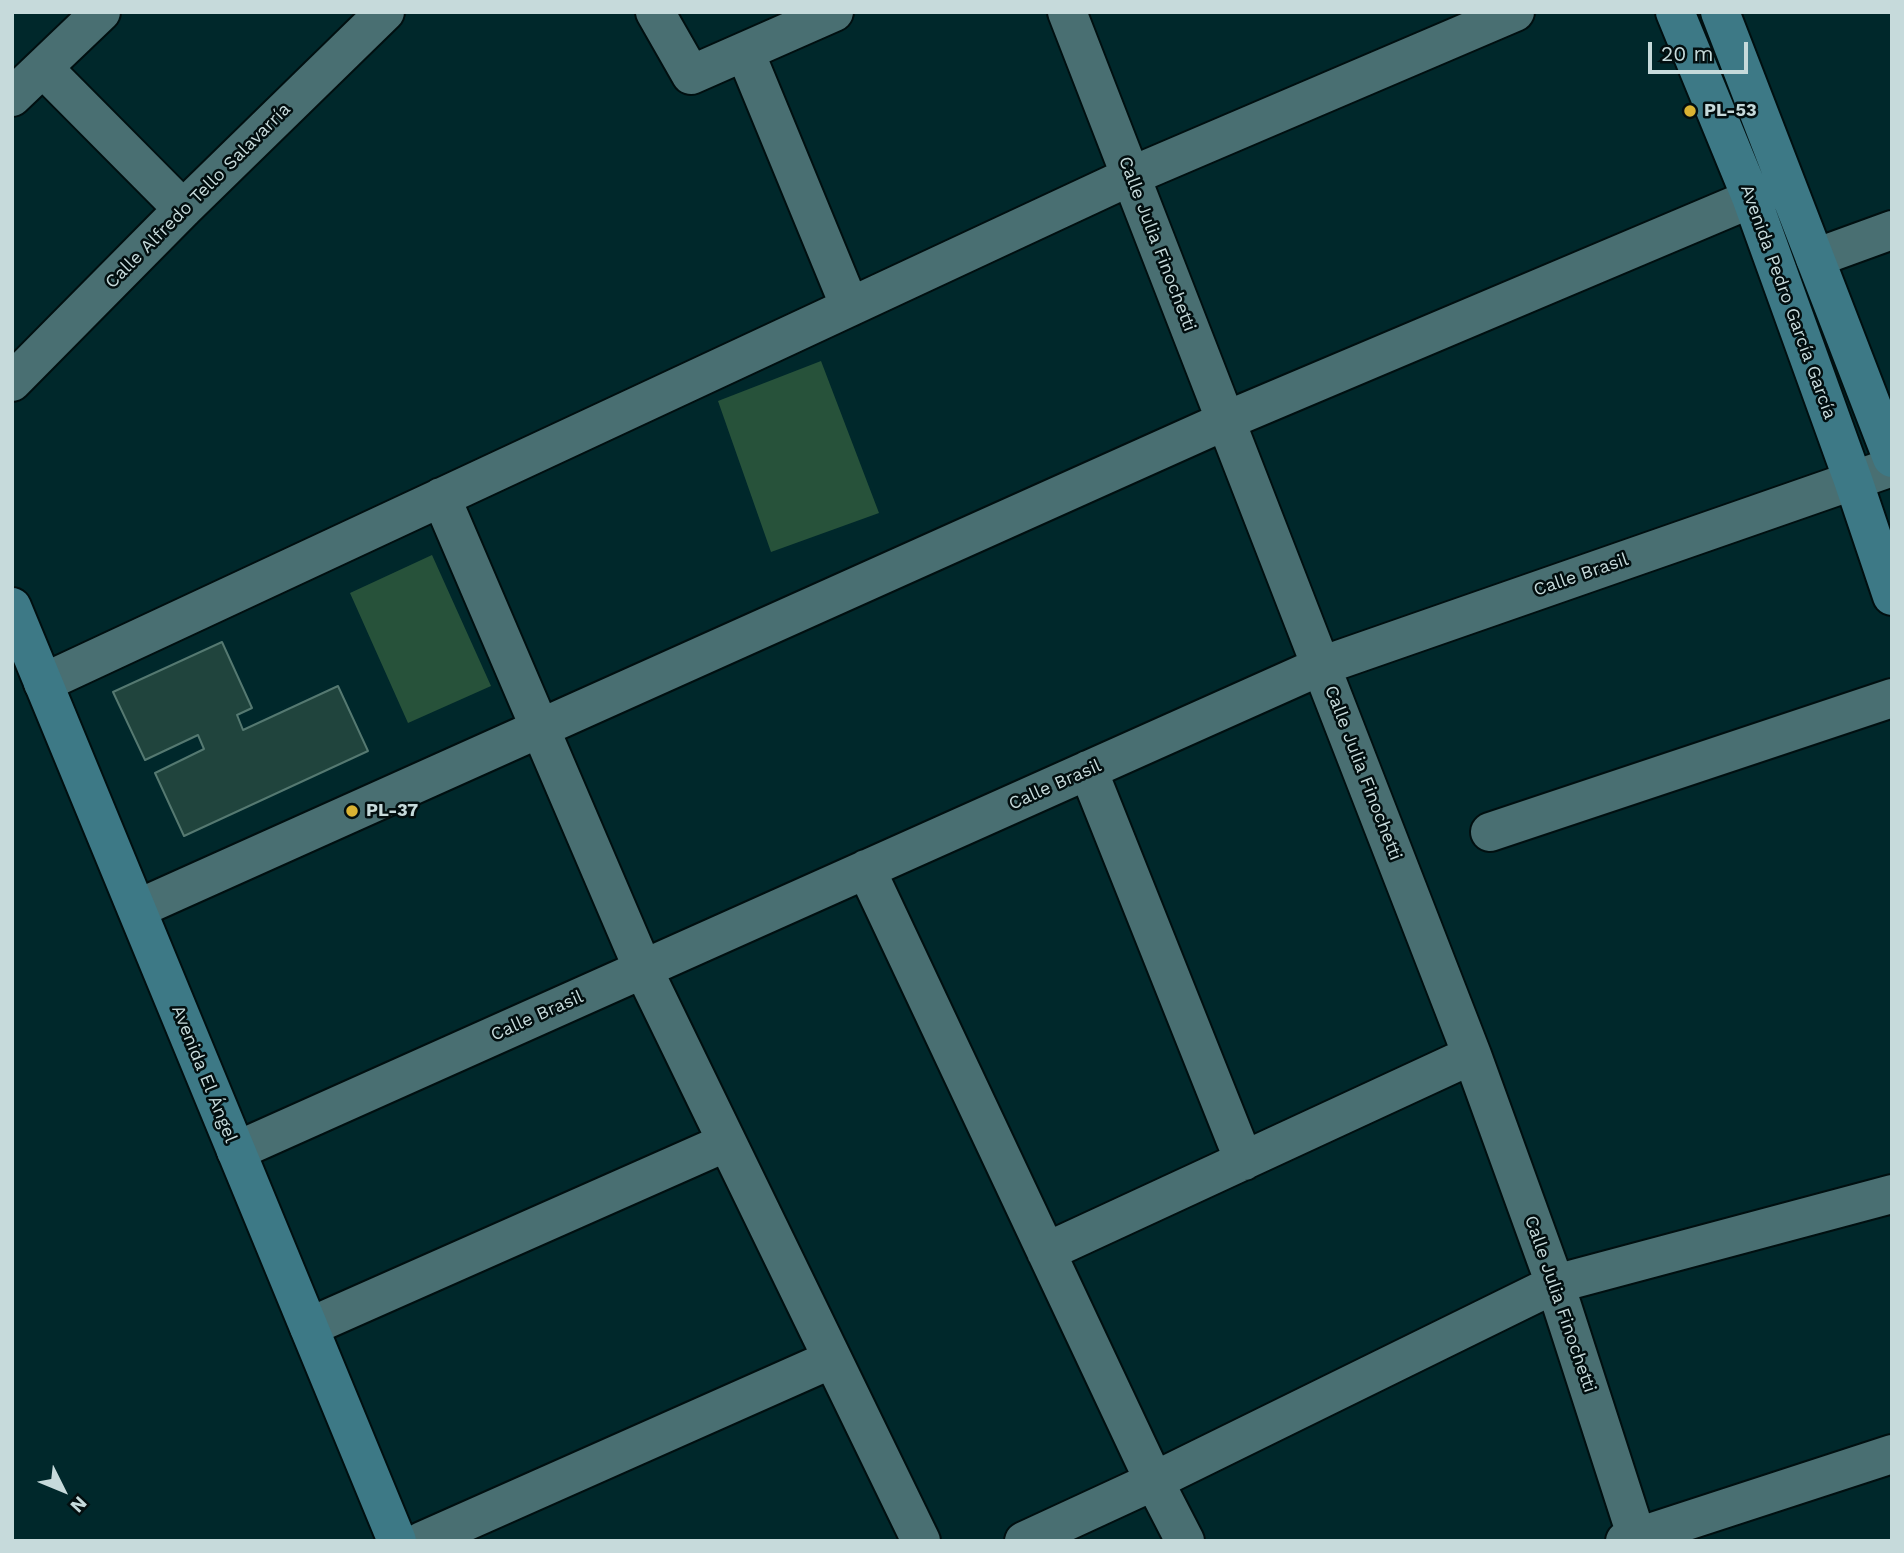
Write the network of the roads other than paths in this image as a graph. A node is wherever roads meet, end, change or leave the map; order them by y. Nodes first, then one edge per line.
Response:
1 (101, 12) edge
2 (385, 12) edge
3 (655, 12) edge
4 (834, 12) edge
5 (1067, 12) edge
6 (1515, 12) edge
7 (1675, 12) edge
8 (1720, 12) edge
9 (745, 52) junction
10 (43, 68) junction
11 (12, 97) edge
12 (1131, 177) junction
13 (1786, 184) junction
14 (1751, 197) junction
15 (183, 209) junction
16 (1892, 230) edge
17 (1815, 258) junction
18 (849, 307) junction
19 (12, 382) edge
20 (1225, 421) junction
21 (1892, 458) edge
22 (1892, 467) edge
23 (1853, 480) junction
24 (441, 497) junction
25 (1892, 596) edge
26 (12, 607) edge
27 (1321, 666) junction
28 (43, 683) junction
29 (1892, 698) edge
30 (540, 728) junction
31 (1088, 770) junction
32 (1490, 832) dead end
33 (866, 869) junction
34 (137, 909) junction
35 (643, 969) junction
36 (1472, 1055) junction
37 (727, 1142) junction
38 (236, 1151) junction
39 (1244, 1161) junction
40 (1892, 1194) edge
41 (1046, 1252) junction
42 (1555, 1284) junction
43 (309, 1327) junction
44 (832, 1359) junction
45 (1892, 1454) edge
46 (1154, 1481) junction
47 (1633, 1539) edge
48 (397, 1541) edge
49 (422, 1541) edge
50 (921, 1541) edge
51 (1024, 1541) edge
52 (1185, 1541) edge

1 - 10 street
2 - 15 street, Calle Alfredo Tello Salavarría
3 - 9 street
4 - 9 street
5 - 12 street, Calle Julia Finochetti
6 - 12 street
7 - 14 street, Avenida Pedro García García
8 - 13 street
9 - 18 street
10 - 11 street
10 - 15 street
12 - 18 street
12 - 20 street, Calle Julia Finochetti
13 - 14 street
13 - 17 street
14 - 20 street
14 - 23 street, Avenida Pedro García García
15 - 19 street, Calle Alfredo Tello Salavarría
16 - 17 street
17 - 21 street
18 - 24 street
20 - 27 street, Calle Julia Finochetti
20 - 30 street
22 - 23 street, Calle Brasil
23 - 25 street, Avenida Pedro García García
23 - 27 street, Calle Brasil
24 - 28 street
24 - 30 street
26 - 28 street, Avenida El Ángel
27 - 31 street, Calle Brasil
27 - 36 street, Calle Julia Finochetti
28 - 34 street, Avenida El Ángel
29 - 32 street
30 - 34 street
30 - 35 street
31 - 33 street, Calle Brasil
31 - 39 street
33 - 35 street, Calle Brasil
33 - 41 street
34 - 38 street, Avenida El Ángel
35 - 37 street
35 - 38 street, Calle Brasil
36 - 39 street
36 - 42 street, Calle Julia Finochetti
37 - 43 street
37 - 44 street
38 - 43 street, Avenida El Ángel
39 - 41 street
40 - 42 street
41 - 46 street
42 - 46 street
42 - 47 street, Calle Julia Finochetti
43 - 48 street, Avenida El Ángel
44 - 49 street
44 - 50 street
45 - 47 street
46 - 51 street
46 - 52 street

